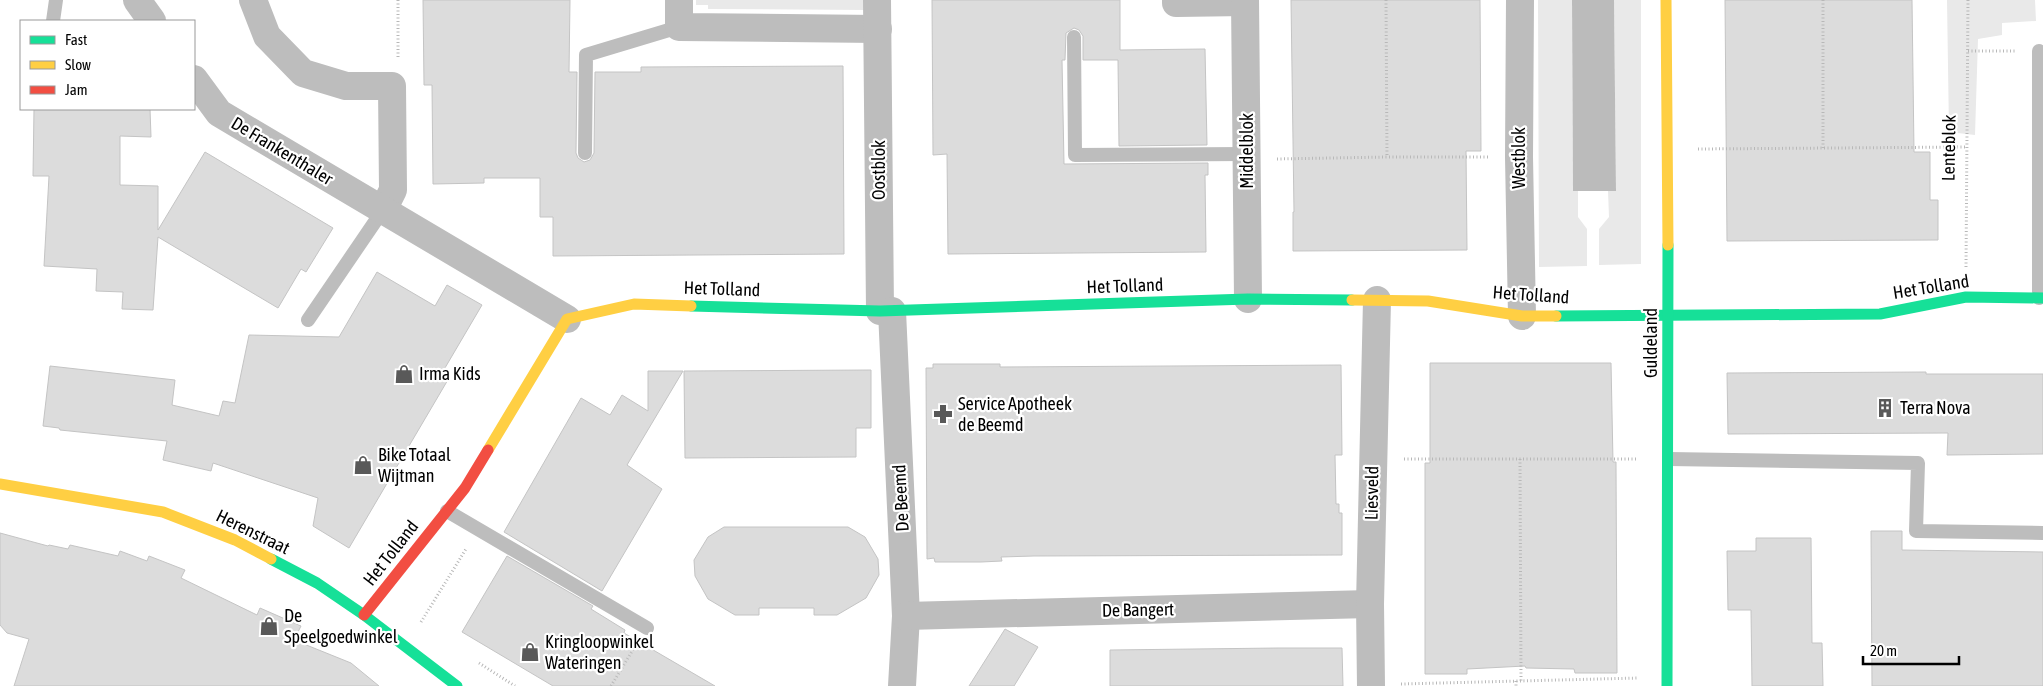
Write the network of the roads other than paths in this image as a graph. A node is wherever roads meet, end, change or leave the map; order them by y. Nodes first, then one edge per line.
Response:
1 (56, 0) edge
2 (137, 0) edge
3 (253, 0) edge
4 (679, 0) edge
5 (878, 0) edge
6 (1176, 0) edge
7 (1520, 0) edge
8 (1666, 0) edge
9 (1245, 1) edge
10 (53, 20) edge
11 (151, 20) edge
12 (679, 27) junction
13 (878, 29) junction
14 (1074, 37) dead end
15 (2039, 51) road end
16 (195, 80) edge
17 (585, 153) dead end
18 (1246, 157) junction
19 (383, 210) junction
20 (2041, 298) edge
21 (1248, 299) junction
22 (1377, 300) junction
23 (886, 311) junction
24 (1668, 315) junction
25 (1522, 316) junction
26 (568, 319) junction
27 (308, 320) dead end
28 (1668, 459) junction
29 (0, 484) edge
30 (447, 511) junction
31 (2043, 533) edge
32 (1370, 604) junction
33 (364, 615) junction
34 (906, 616) junction
35 (646, 628) road end
36 (1667, 682) edge
37 (1371, 685) edge
38 (458, 686) edge
39 (902, 686) edge

1 - 10 lane
2 - 11 street
3 - 19 street
4 - 12 street
5 - 13 street, Oostblok
6 - 9 street, Middelblok
7 - 25 street, Westblok
8 - 24 street, Guldeland
9 - 18 street, Middelblok
12 - 13 street
12 - 17 lane
13 - 23 street, Oostblok
14 - 18 lane
15 - 20 lane
16 - 19 street, De Frankenthaler
18 - 21 street, Middelblok
19 - 26 street, De Frankenthaler
19 - 27 lane
20 - 24 street, Het Tolland
21 - 22 street, Het Tolland
21 - 23 street, Het Tolland
22 - 25 street, Het Tolland
22 - 32 street, Liesveld
23 - 26 street, Het Tolland
23 - 34 street, De Beemd
24 - 25 street, Het Tolland
24 - 28 street, Guldeland
26 - 30 street, Het Tolland
28 - 31 lane
28 - 36 street, Guldeland
29 - 33 street, Herenstraat
30 - 33 street, Het Tolland
30 - 35 lane
32 - 34 street, De Bangert
32 - 37 street, Liesveld
33 - 38 street, Herenstraat
34 - 39 street, De Beemd

